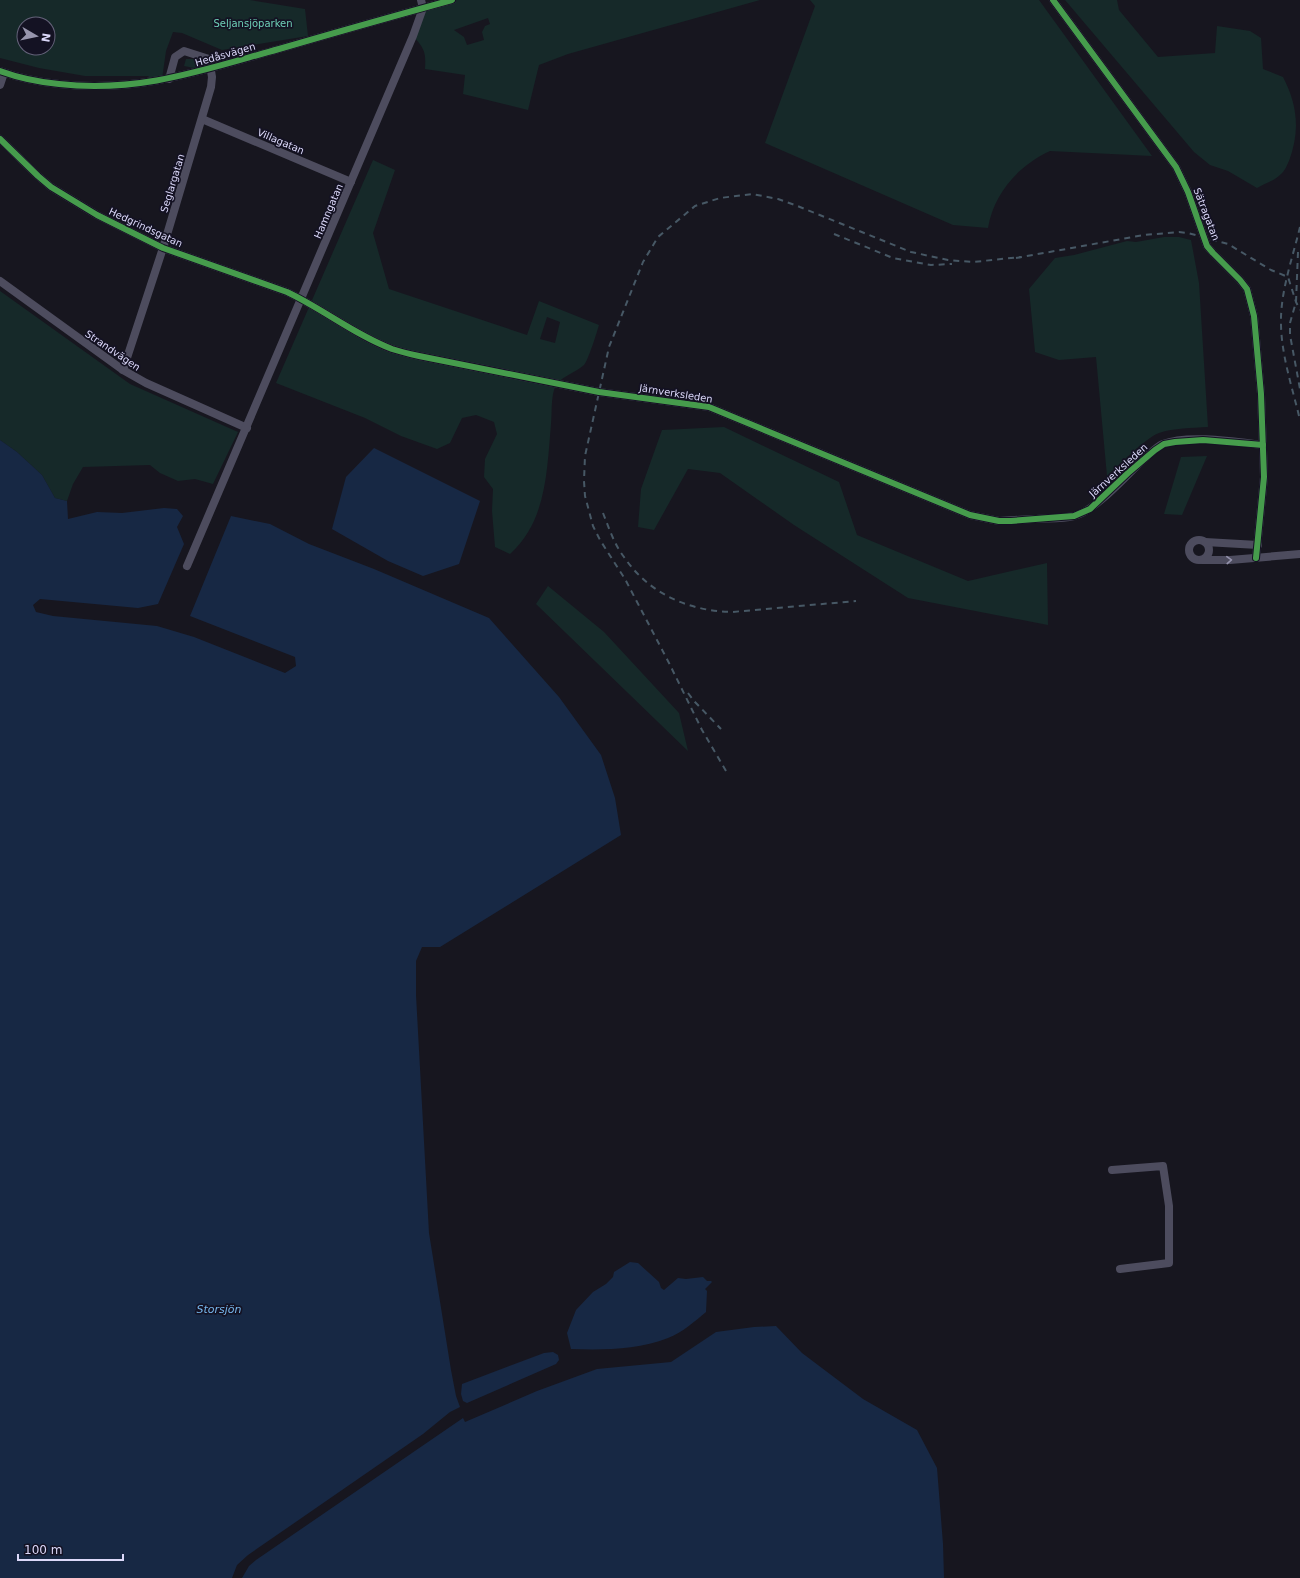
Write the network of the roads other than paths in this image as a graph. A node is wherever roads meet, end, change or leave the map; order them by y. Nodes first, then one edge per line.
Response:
1 (452, 0) edge
2 (1054, 0) edge
3 (422, 4) edge
4 (211, 68) junction
5 (2, 72) edge
6 (169, 79) junction
7 (0, 85) edge
8 (202, 119) junction
9 (0, 139) edge
10 (351, 182) junction
11 (163, 248) junction
12 (0, 282) edge
13 (302, 299) junction
14 (353, 329) joint
15 (123, 370) junction
16 (247, 428) junction
17 (1264, 445) junction
18 (1205, 542) junction
19 (1258, 544) junction
20 (1300, 554) edge
21 (1256, 558) junction
22 (1202, 560) junction
23 (187, 566) dead end
24 (1112, 1170) dead end
25 (1120, 1269) dead end

1 - 3 street, Hedåsvägen
2 - 17 street, Sätragatan
3 - 4 street, Hedåsvägen
3 - 10 street, Hamngatan
4 - 6 street, Hedåsvägen
4 - 6 street
4 - 8 street, Seglargatan
5 - 6 street, Hedåsvägen
5 - 7 street
8 - 10 street, Villagatan
8 - 11 street, Seglargatan
9 - 11 street, Hedgrindsgatan
10 - 13 street, Hamngatan
11 - 13 street, Hedgrindsgatan
11 - 15 street, Seglargatan
12 - 15 street, Strandvägen
13 - 14 street, Hedgrindsgatan
13 - 16 street, Hamngatan
14 - 17 street, Järnverksleden
15 - 16 street, Strandvägen
16 - 23 street, Hamngatan
17 - 19 street, Sätragatan
18 - 19 street
18 - 22 street
18 - 22 street
19 - 21 street, Sätragatan
20 - 21 street
22 -> 21 street
24 - 25 street

